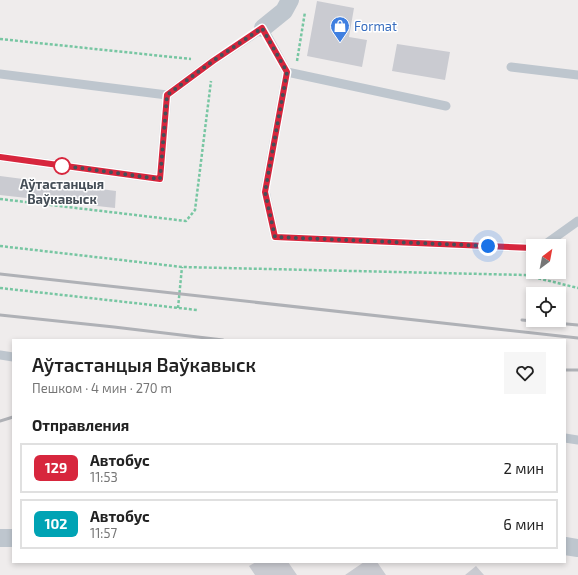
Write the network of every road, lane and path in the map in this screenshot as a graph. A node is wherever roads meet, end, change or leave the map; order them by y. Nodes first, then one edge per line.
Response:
1 (298, 4) edge
2 (262, 28) junction
3 (0, 39) edge
4 (213, 61) junction
5 (511, 67) dead end
6 (287, 72) junction
7 (0, 74) edge
8 (578, 76) edge
9 (167, 95) junction
10 (446, 106) dead end
11 (0, 157) edge
12 (578, 221) edge
13 (553, 239) edge
14 (0, 246) edge
15 (526, 248) edge
16 (182, 267) junction
17 (0, 288) edge
18 (578, 288) edge
19 (178, 308) junction
20 (197, 310) dead end
21 (0, 355) edge
22 (12, 357) edge
23 (566, 438) edge
24 (578, 440) edge
25 (0, 538) edge
26 (12, 538) edge
27 (566, 546) edge
28 (578, 548) edge

1 - 2 street
1 - 6 path
2 - 4 lane
2 - 6 lane
3 - 4 path
4 - 9 lane
5 - 8 lane
6 - 10 lane
6 - 15 lane
7 - 9 lane
9 - 11 lane
12 - 13 lane
14 - 16 path
16 - 18 path
16 - 19 path
17 - 19 path
19 - 20 path
21 - 22 lane
23 - 24 lane
25 - 26 street
27 - 28 street

